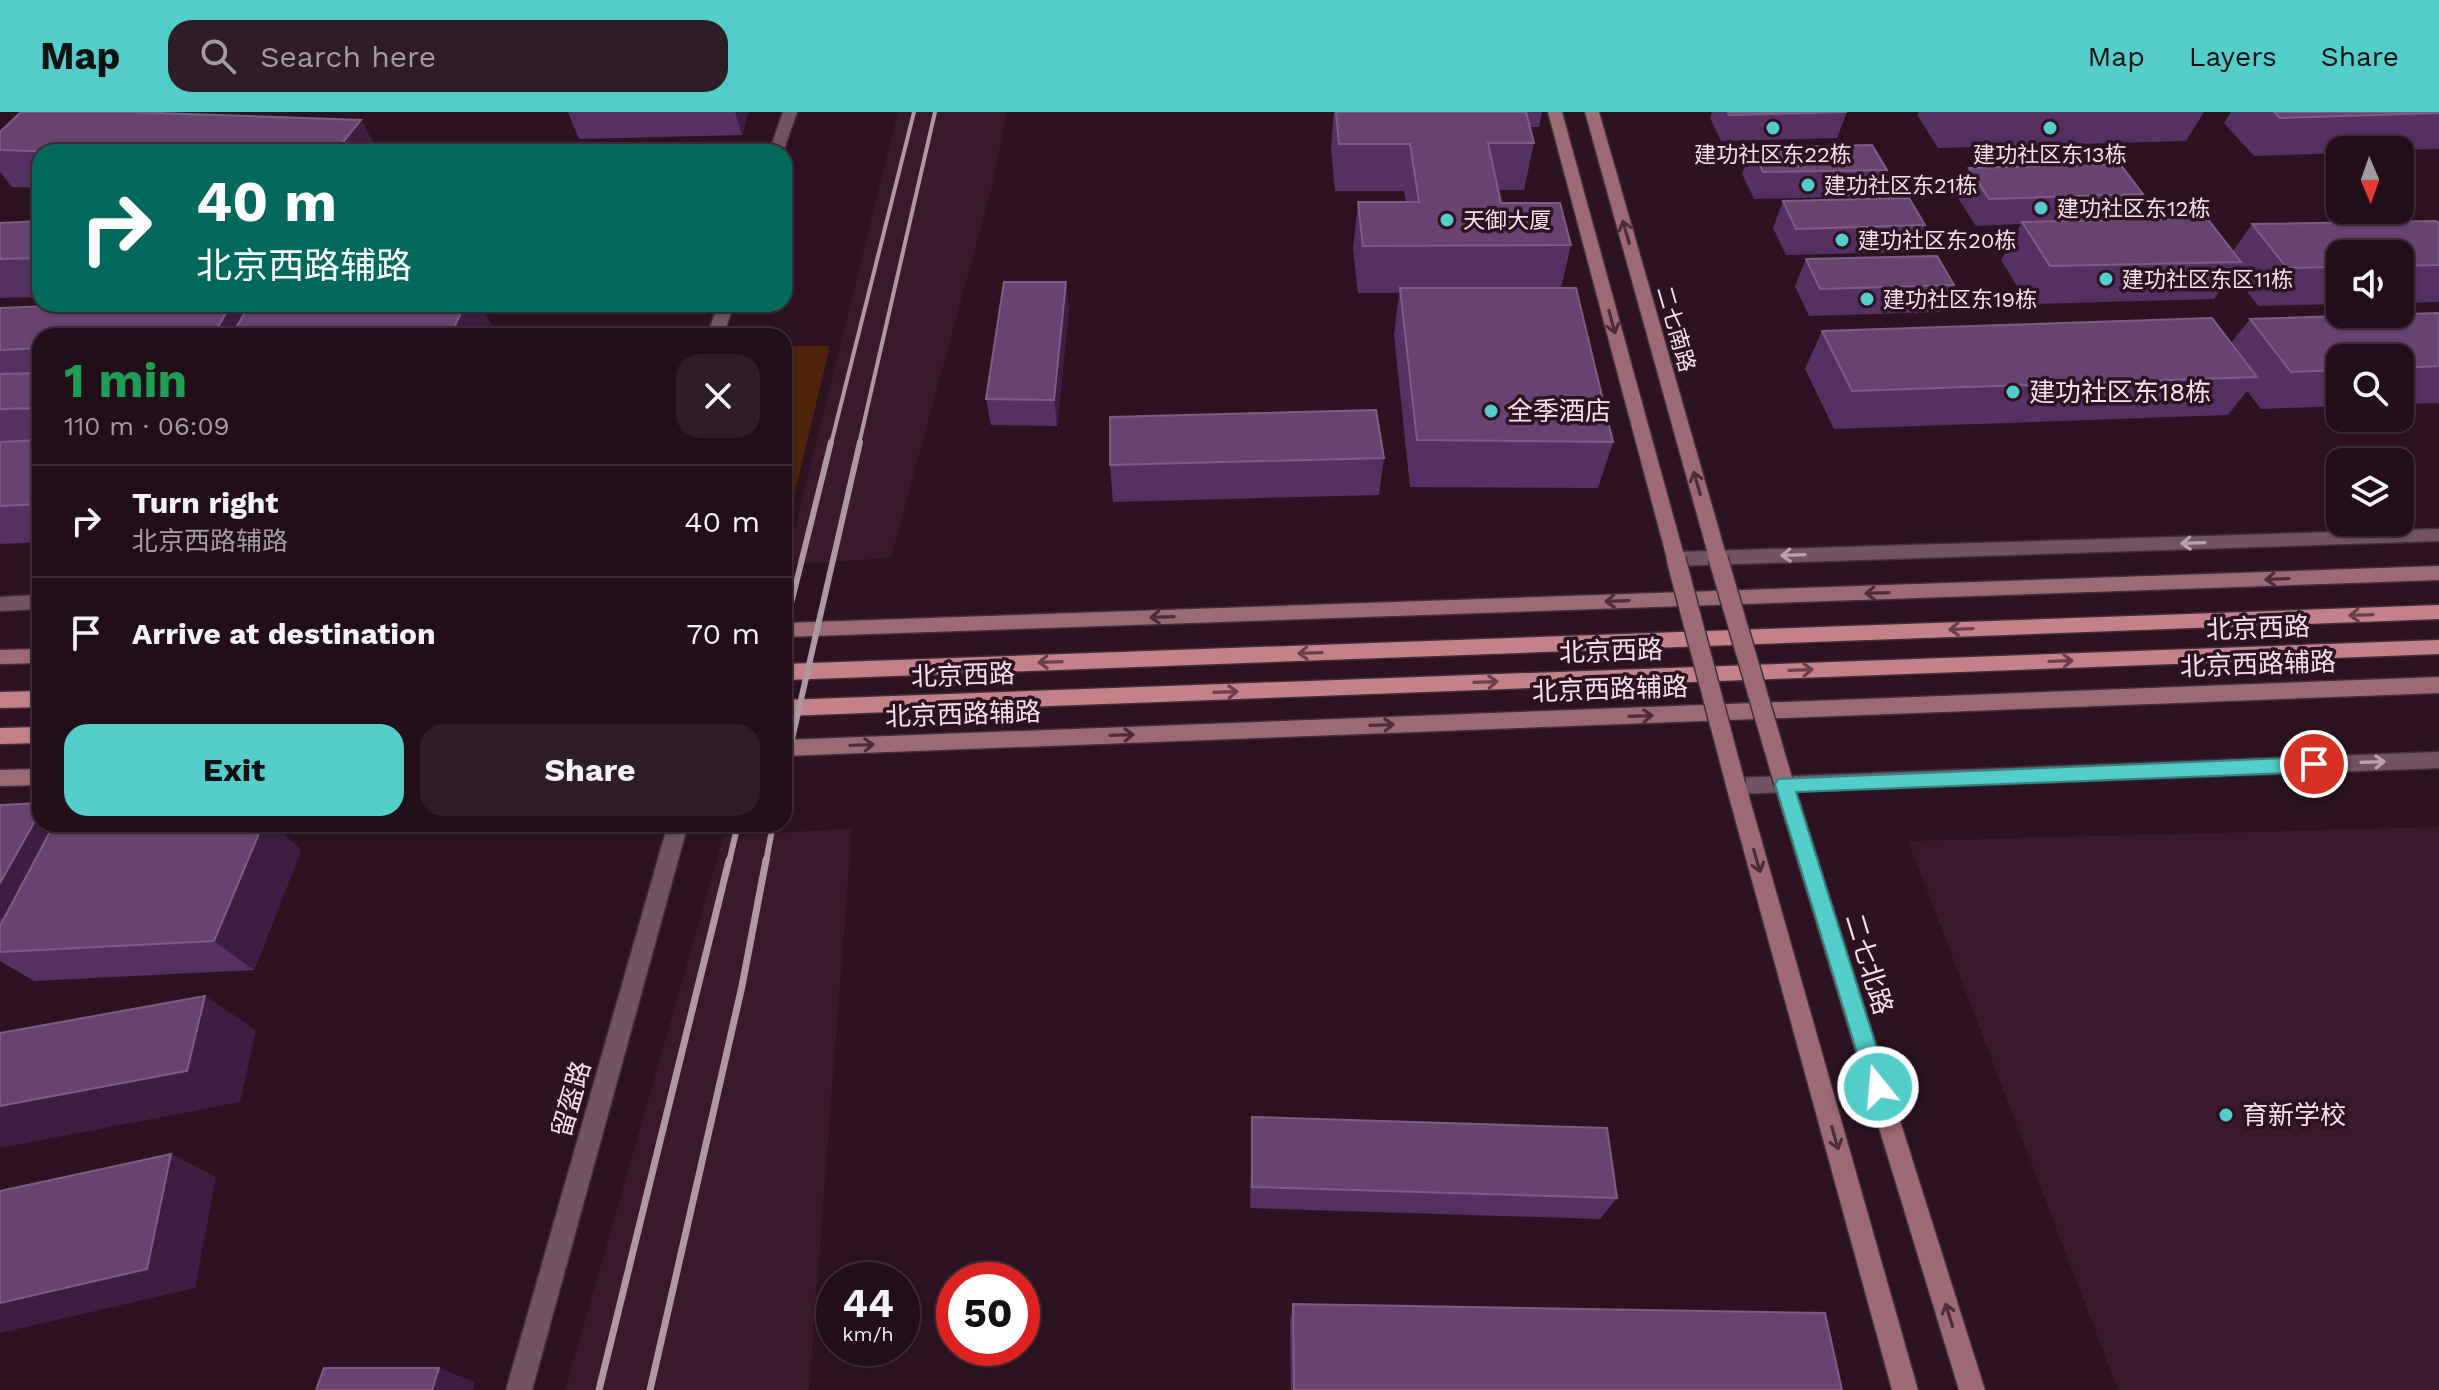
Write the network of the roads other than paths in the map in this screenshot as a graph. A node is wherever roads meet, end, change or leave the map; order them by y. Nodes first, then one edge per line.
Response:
1 (790, 112) edge
2 (1555, 112) edge
3 (1592, 112) edge
4 (779, 144) edge
5 (2439, 535) edge
6 (1718, 558) junction
7 (1676, 559) junction
8 (2439, 573) edge
9 (32, 602) edge
10 (0, 604) edge
11 (2439, 612) edge
12 (792, 630) edge
13 (2439, 647) edge
14 (32, 656) edge
15 (0, 657) edge
16 (792, 672) edge
17 (2439, 685) edge
18 (32, 699) edge
19 (0, 700) edge
20 (792, 708) edge
21 (32, 735) edge
22 (0, 736) edge
23 (792, 748) edge
24 (2439, 760) edge
25 (32, 777) edge
26 (0, 778) edge
27 (1784, 784) junction
28 (1736, 786) junction
29 (676, 832) edge
30 (519, 1390) edge
31 (1905, 1390) edge
32 (1972, 1390) edge

1 - 4 street
2 -> 7 main road
6 -> 3 main road, 二七南路
5 -> 6 street
6 - 7 street
6 - 27 main road, 二七南路, bridge
7 - 28 main road, bridge
8 -> 12 main road
9 - 10 street
11 -> 16 main road, 北京西路
20 -> 13 main road, 北京西路
14 - 15 main road
23 -> 17 main road, 北京西路辅路
18 - 19 main road
21 - 22 main road
27 -> 24 street
25 - 26 main road
27 - 28 street
32 -> 27 main road, 二七北路
28 -> 31 main road
29 - 30 street, 留盔路

